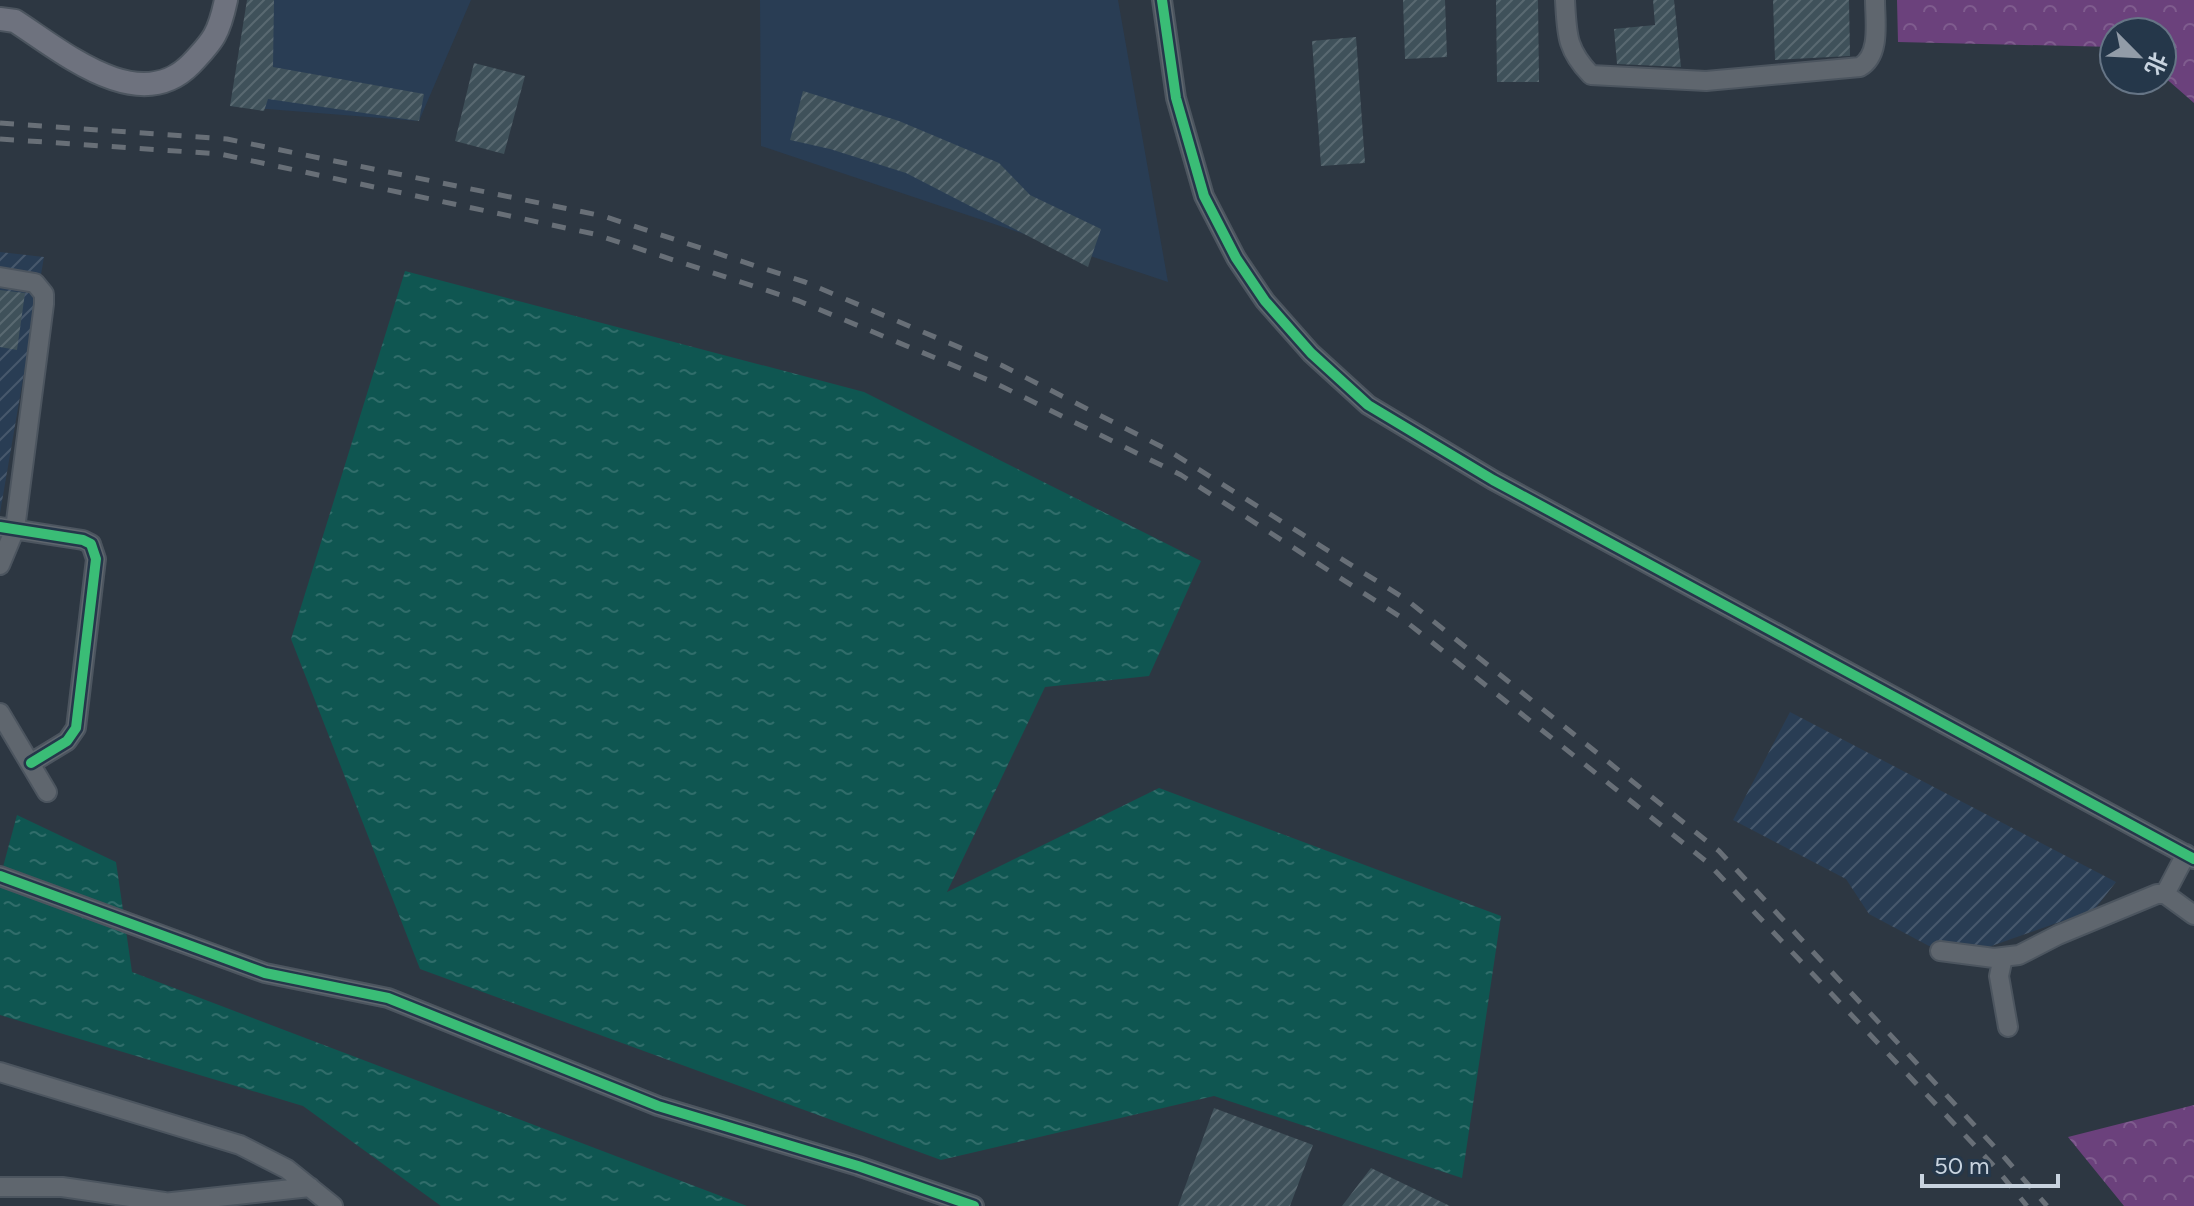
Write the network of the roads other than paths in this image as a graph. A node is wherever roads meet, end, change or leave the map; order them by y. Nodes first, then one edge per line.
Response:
1 (226, 0) edge
2 (1162, 0) edge
3 (1565, 0) edge
4 (1875, 0) edge
5 (0, 19) edge
6 (0, 277) edge
7 (7, 528) edge
8 (0, 565) edge
9 (0, 713) edge
10 (31, 763) junction
11 (47, 792) dead end
12 (2190, 856) edge
13 (0, 876) edge
14 (2165, 894) junction
15 (2194, 915) edge
16 (1940, 951) dead end
17 (2003, 957) junction
18 (2008, 1027) dead end
19 (0, 1072) edge
20 (0, 1187) edge
21 (310, 1187) junction
22 (156, 1204) edge
23 (333, 1206) edge
24 (974, 1206) edge

1 - 5 main road
2 - 12 street
3 - 4 street
6 - 7 street
7 - 8 street
7 - 10 street
9 - 10 street
10 - 11 street
12 - 14 street
13 - 24 street
14 - 15 street
14 - 17 street
16 - 17 street
17 - 18 street
19 - 21 street
20 - 22 street
21 - 22 street
21 - 23 street

